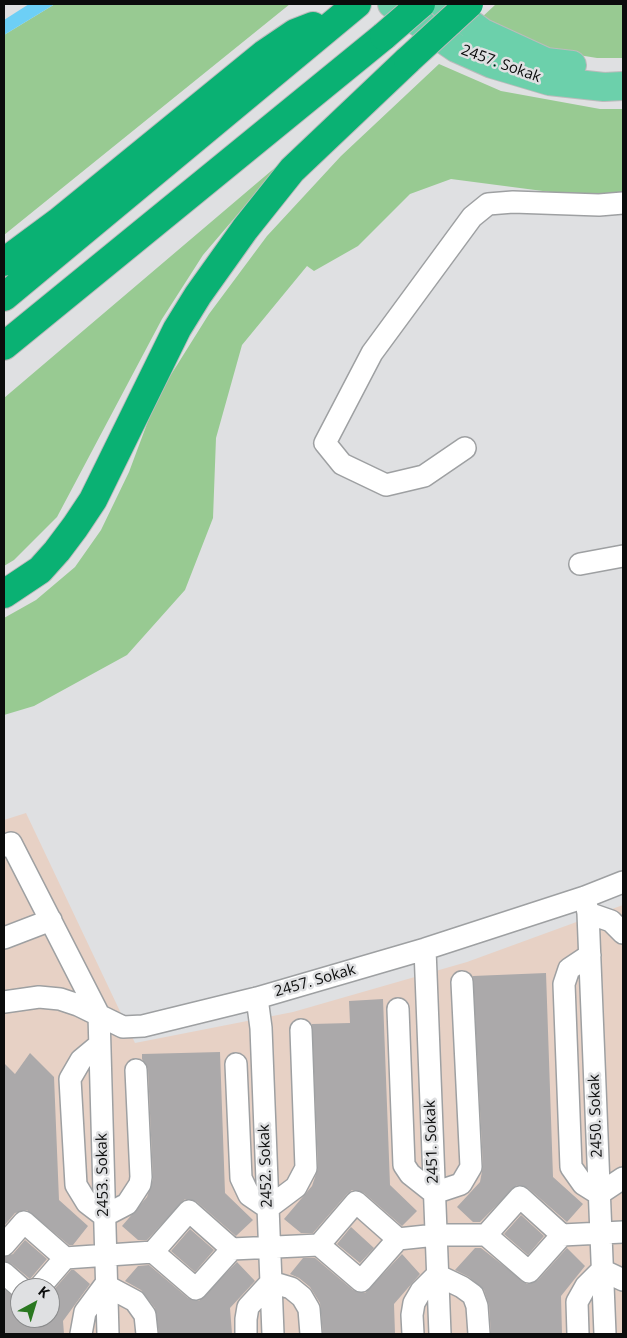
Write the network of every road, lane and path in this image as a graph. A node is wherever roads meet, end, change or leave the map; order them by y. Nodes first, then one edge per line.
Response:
1 (392, 4) edge
2 (422, 4) edge
3 (443, 4) edge
4 (469, 4) edge
5 (353, 7) edge
6 (623, 70) edge
7 (623, 86) edge
8 (623, 203) edge
9 (4, 262) edge
10 (4, 297) edge
11 (4, 346) edge
12 (465, 448) dead end
13 (623, 556) edge
14 (580, 564) dead end
15 (4, 594) edge
16 (4, 846) edge
17 (623, 882) edge
18 (587, 905) junction
19 (51, 920) junction
20 (623, 933) edge
21 (4, 938) edge
22 (425, 949) junction
23 (462, 982) dead end
24 (258, 998) junction
25 (4, 1002) edge
26 (398, 1009) dead end
27 (99, 1015) junction
28 (301, 1030) dead end
29 (99, 1045) junction
30 (236, 1064) dead end
31 (136, 1070) dead end
32 (623, 1178) edge
33 (434, 1193) junction
34 (599, 1194) junction
35 (268, 1208) junction
36 (104, 1216) junction
37 (623, 1232) edge
38 (562, 1234) junction
39 (600, 1234) junction
40 (436, 1235) junction
41 (486, 1235) junction
42 (398, 1238) junction
43 (319, 1245) junction
44 (4, 1246) edge
45 (270, 1248) junction
46 (232, 1249) junction
47 (153, 1252) junction
48 (105, 1256) junction
49 (65, 1258) junction
50 (602, 1270) junction
51 (438, 1275) junction
52 (48, 1278) edge
53 (623, 1280) edge
54 (271, 1282) junction
55 (105, 1285) junction
56 (82, 1334) edge
57 (108, 1334) edge
58 (147, 1334) edge
59 (246, 1334) edge
60 (273, 1334) edge
61 (311, 1334) edge
62 (413, 1334) edge
63 (440, 1334) edge
64 (479, 1334) edge
65 (578, 1334) edge
66 (605, 1334) edge

1 - 7 main road, 2457. Sokak
2 - 11 highway, bridge
3 - 6 main road, 2457. Sokak
4 - 15 highway, bridge
5 - 9 highway
5 - 10 highway
8 - 12 street
13 - 14 street
16 - 19 street
17 - 18 street, 2457. Sokak
18 - 20 street
18 - 22 street, 2457. Sokak
18 - 34 street, 2450. Sokak
19 - 21 street
19 - 27 street
22 - 24 street, 2457. Sokak
22 - 33 street, 2451. Sokak
23 - 33 street
24 - 27 street, 2457. Sokak
24 - 35 street, 2452. Sokak
25 - 27 street, 2457. Sokak
26 - 33 street
27 - 29 street, 2453. Sokak
28 - 35 street
29 - 36 street, 2453. Sokak
29 - 36 street
30 - 35 street
31 - 36 street
32 - 34 street
33 - 40 street, 2451. Sokak
34 - 39 street, 2450. Sokak
35 - 45 street, 2452. Sokak
36 - 48 street, 2453. Sokak
37 - 39 street
38 - 39 street
38 - 41 street
38 - 41 street
39 - 50 street, 2450. Sokak
40 - 41 street
40 - 42 street
40 - 51 street, 2451. Sokak
42 - 43 street
42 - 43 street
43 - 45 street
44 - 49 street
45 - 46 street
45 - 54 street, 2452. Sokak
46 - 47 street
46 - 47 street
47 - 48 street
48 - 49 street
48 - 55 street, 2453. Sokak
49 - 52 street
50 - 53 street
50 - 65 street
50 - 66 street, 2450. Sokak
51 - 62 street
51 - 63 street, 2451. Sokak
51 - 64 street
54 - 59 street
54 - 60 street, 2452. Sokak
54 - 61 street
55 - 56 street
55 - 57 street, 2453. Sokak
55 - 58 street

